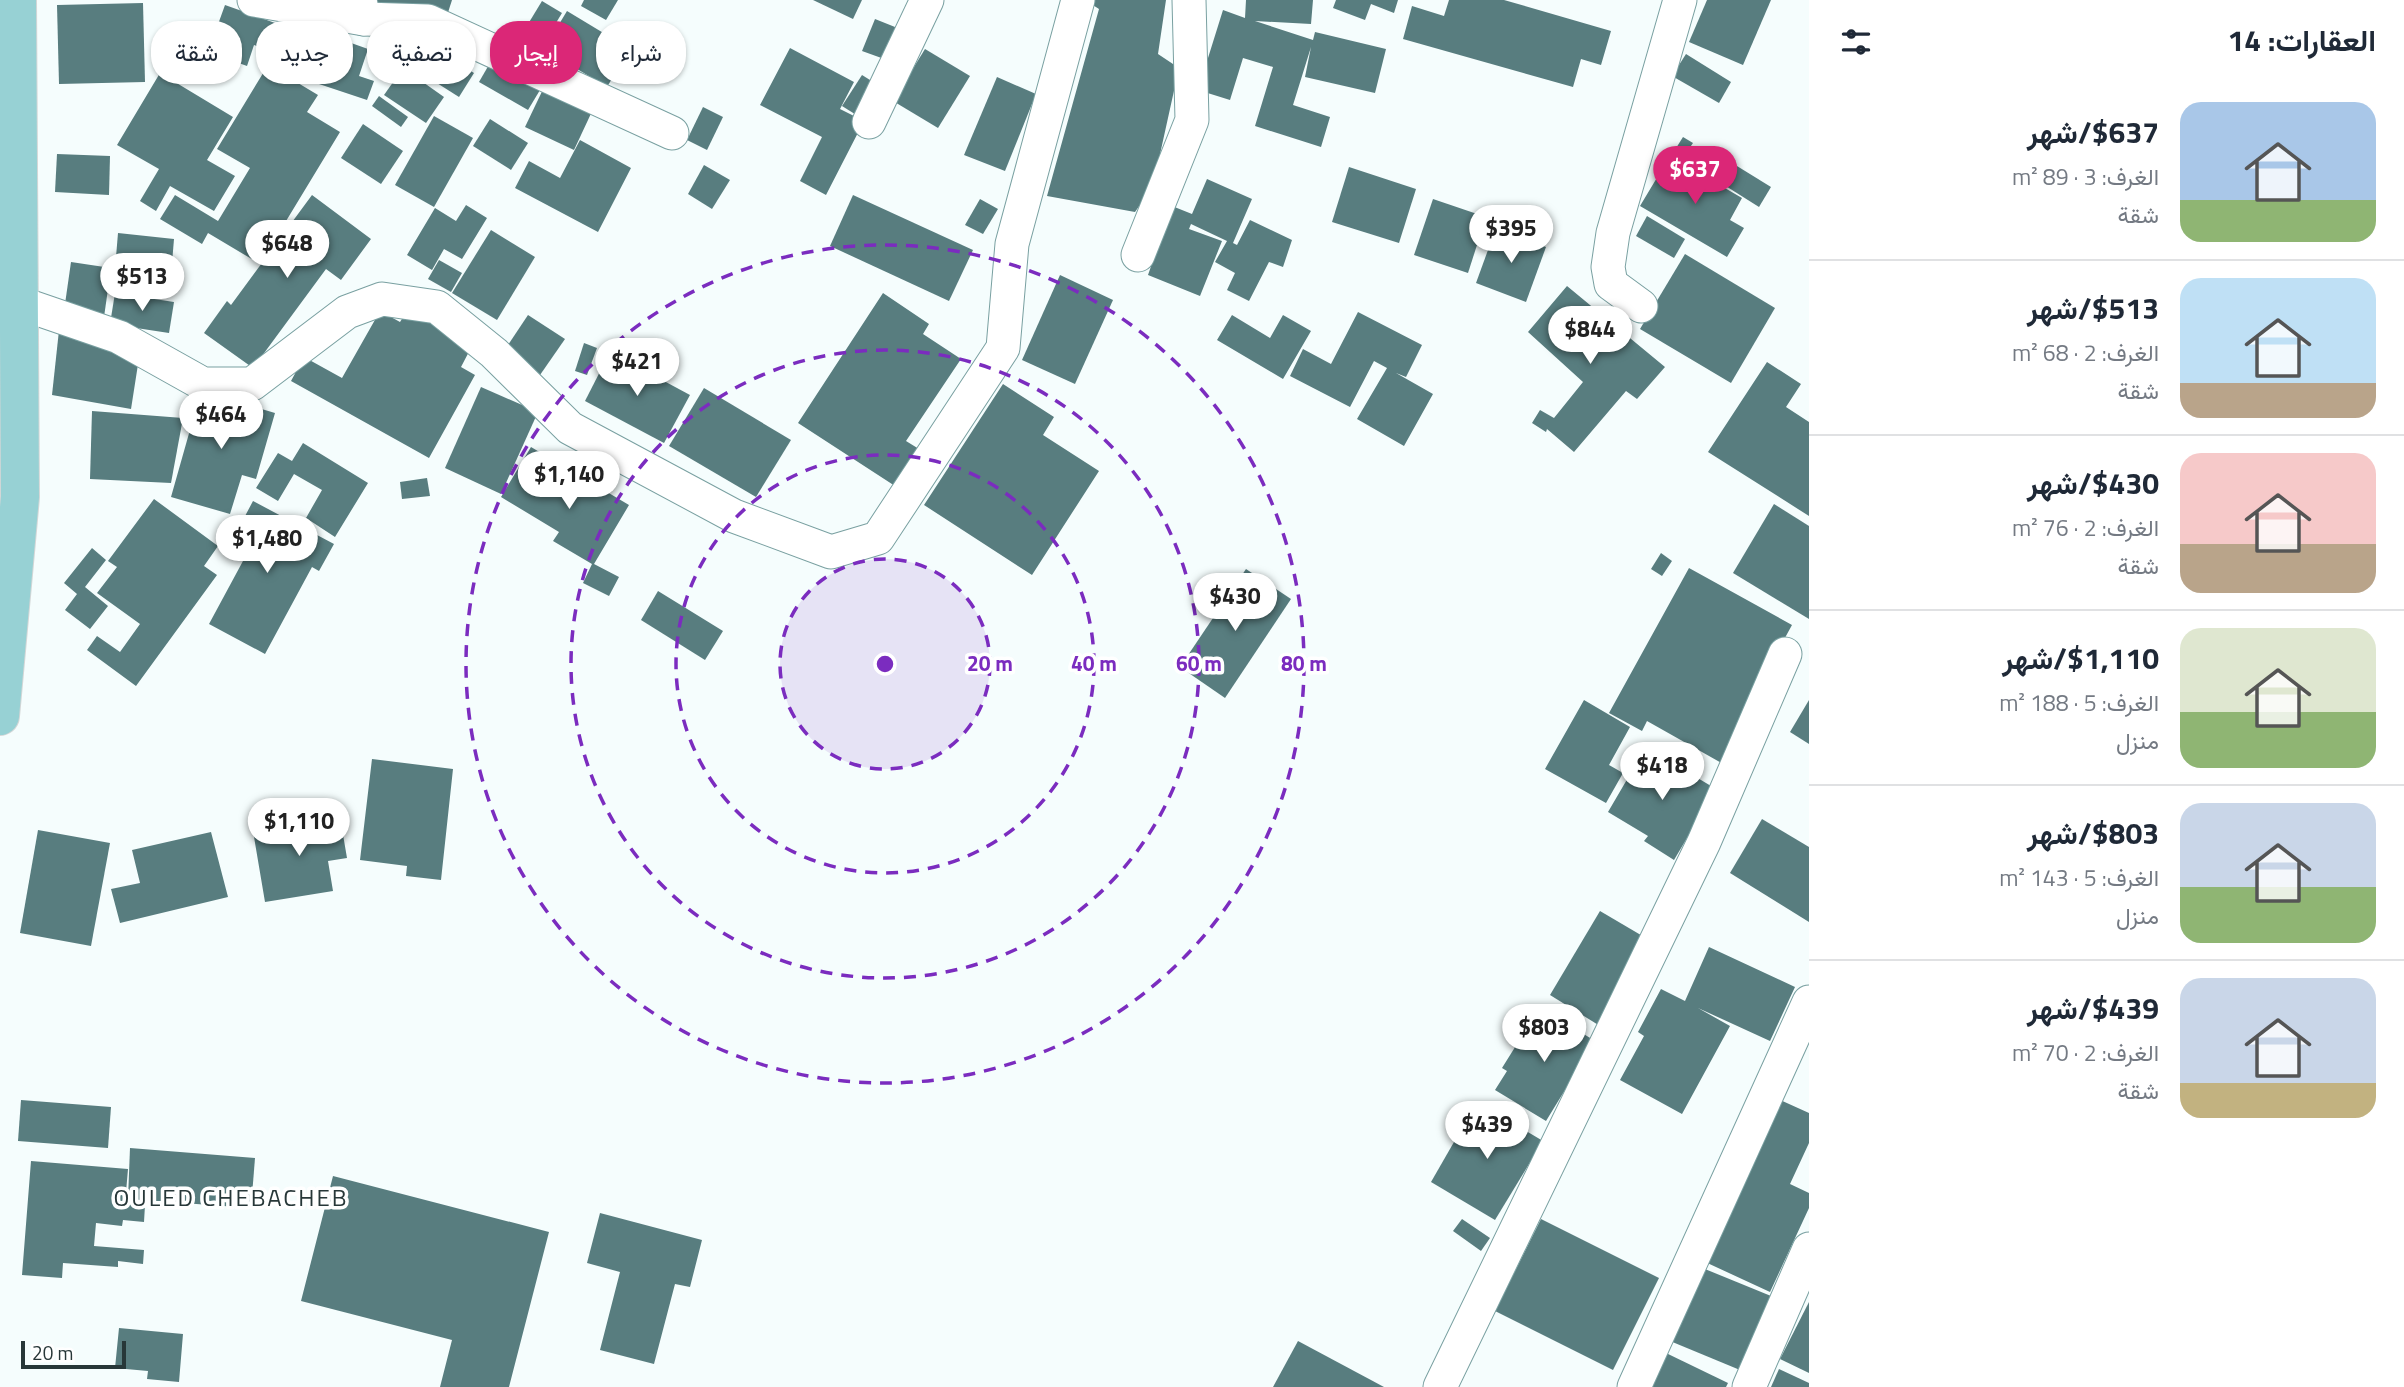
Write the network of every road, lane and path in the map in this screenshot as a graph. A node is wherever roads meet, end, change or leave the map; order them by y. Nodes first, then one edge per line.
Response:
1 (17, 0) edge
2 (254, 0) edge
3 (928, 0) edge
4 (1078, 0) edge
5 (1189, 0) edge
6 (1680, 0) edge
7 (362, 9) edge
8 (8, 41) edge
9 (869, 122) dead end
10 (672, 133) dead end
11 (1139, 255) dead end
12 (20, 303) junction
13 (1641, 306) dead end
14 (10, 495) edge
15 (1785, 654) dead end
16 (0, 716) edge
17 (1809, 1002) edge
18 (1809, 1249) edge
19 (1440, 1387) edge
20 (1634, 1387) edge
21 (1749, 1387) edge

1 - 8 main road
2 - 7 street
3 - 9 street
4 - 12 street
5 - 11 street
6 - 13 street
7 - 10 street
8 - 12 main road
12 - 14 main road
14 - 16 main road
15 - 19 street
17 - 20 street
18 - 21 street

